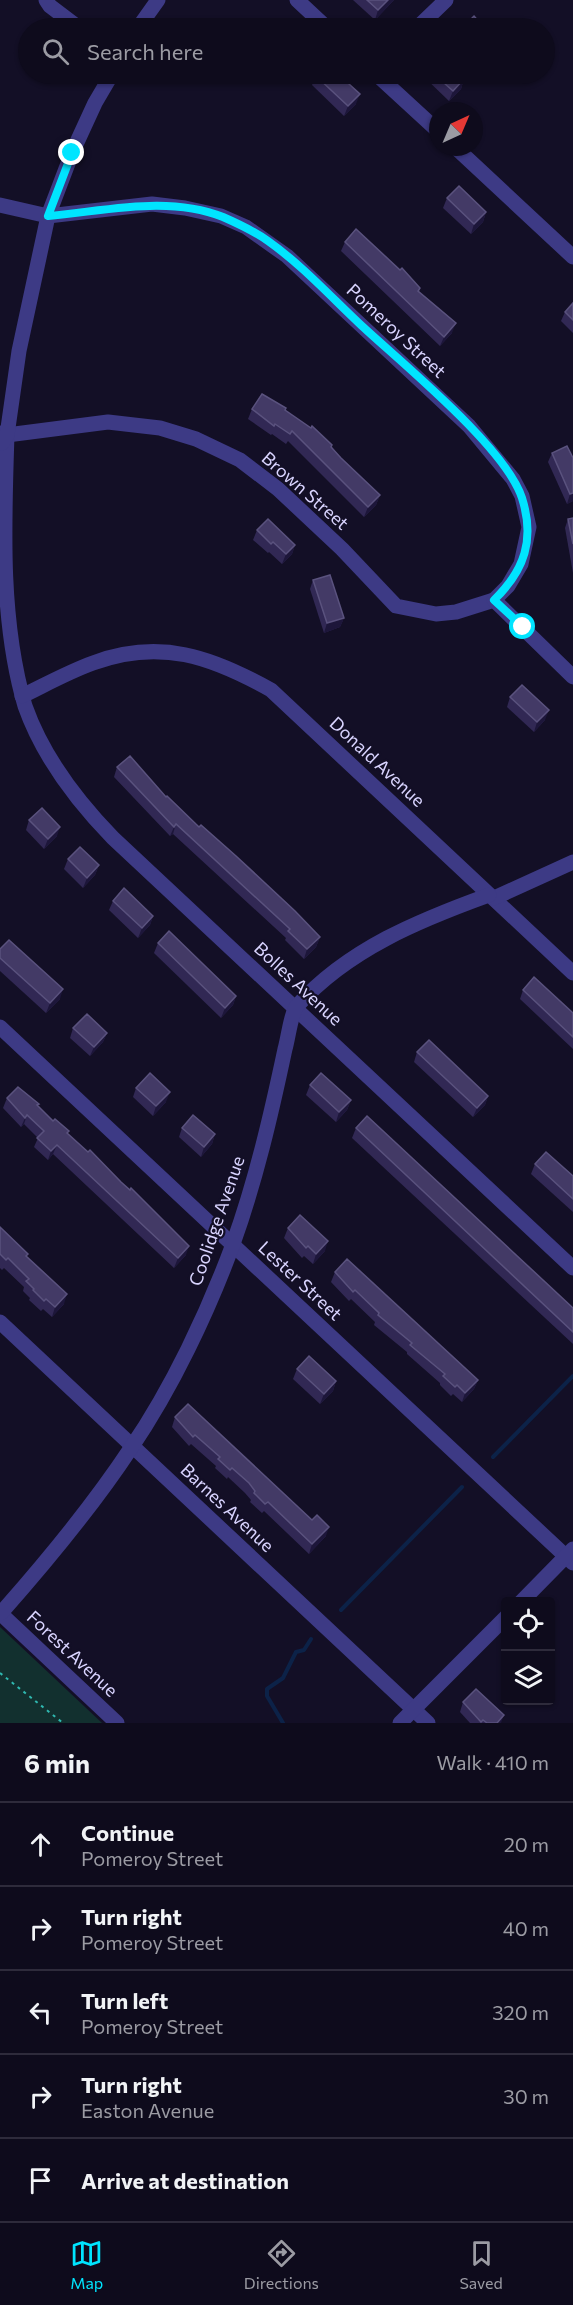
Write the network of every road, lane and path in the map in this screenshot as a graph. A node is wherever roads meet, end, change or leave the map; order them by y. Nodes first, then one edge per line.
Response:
1 (46, 0) edge
2 (158, 0) edge
3 (297, 0) edge
4 (446, 0) edge
5 (66, 18) edge
6 (145, 18) edge
7 (316, 18) edge
8 (427, 18) edge
9 (106, 84) edge
10 (387, 84) edge
11 (429, 123) edge
12 (465, 156) edge
13 (0, 205) edge
14 (48, 216) junction
15 (573, 257) edge
16 (2, 438) edge
17 (494, 600) junction
18 (573, 677) edge
19 (23, 701) junction
20 (573, 862) edge
21 (492, 896) junction
22 (573, 973) edge
23 (295, 1008) junction
24 (0, 1027) edge
25 (232, 1245) junction
26 (573, 1268) edge
27 (0, 1322) edge
28 (133, 1446) junction
29 (571, 1556) edge
30 (526, 1597) edge
31 (0, 1613) edge
32 (501, 1622) edge
33 (0, 1673) edge
34 (413, 1709) junction
35 (63, 1723) edge
36 (117, 1723) edge
37 (400, 1723) edge
38 (428, 1723) edge

1 - 5 street
2 - 6 street
3 - 7 street
4 - 8 street
9 - 14 street, Bolles Avenue
10 - 11 street
12 - 15 street
13 - 14 street, Pomeroy Street
14 - 16 street, Bolles Avenue
14 - 17 street, Pomeroy Street
16 - 17 street, Brown Street
16 - 19 street, Bolles Avenue
17 - 18 street
19 - 21 street, Donald Avenue
19 - 23 street, Bolles Avenue
20 - 21 street
21 - 22 street, Donald Avenue
21 - 23 street
23 - 25 street, Coolidge Avenue
23 - 26 street, Bolles Avenue
24 - 25 street, Lester Street
25 - 28 street, Coolidge Avenue
25 - 29 street, Lester Street
27 - 28 street, Barnes Avenue
28 - 31 street, Coolidge Avenue
28 - 34 street, Barnes Avenue
29 - 30 street
31 - 36 street, Forest Avenue
32 - 34 street
33 - 35 path
34 - 37 street
34 - 38 street, Barnes Avenue

